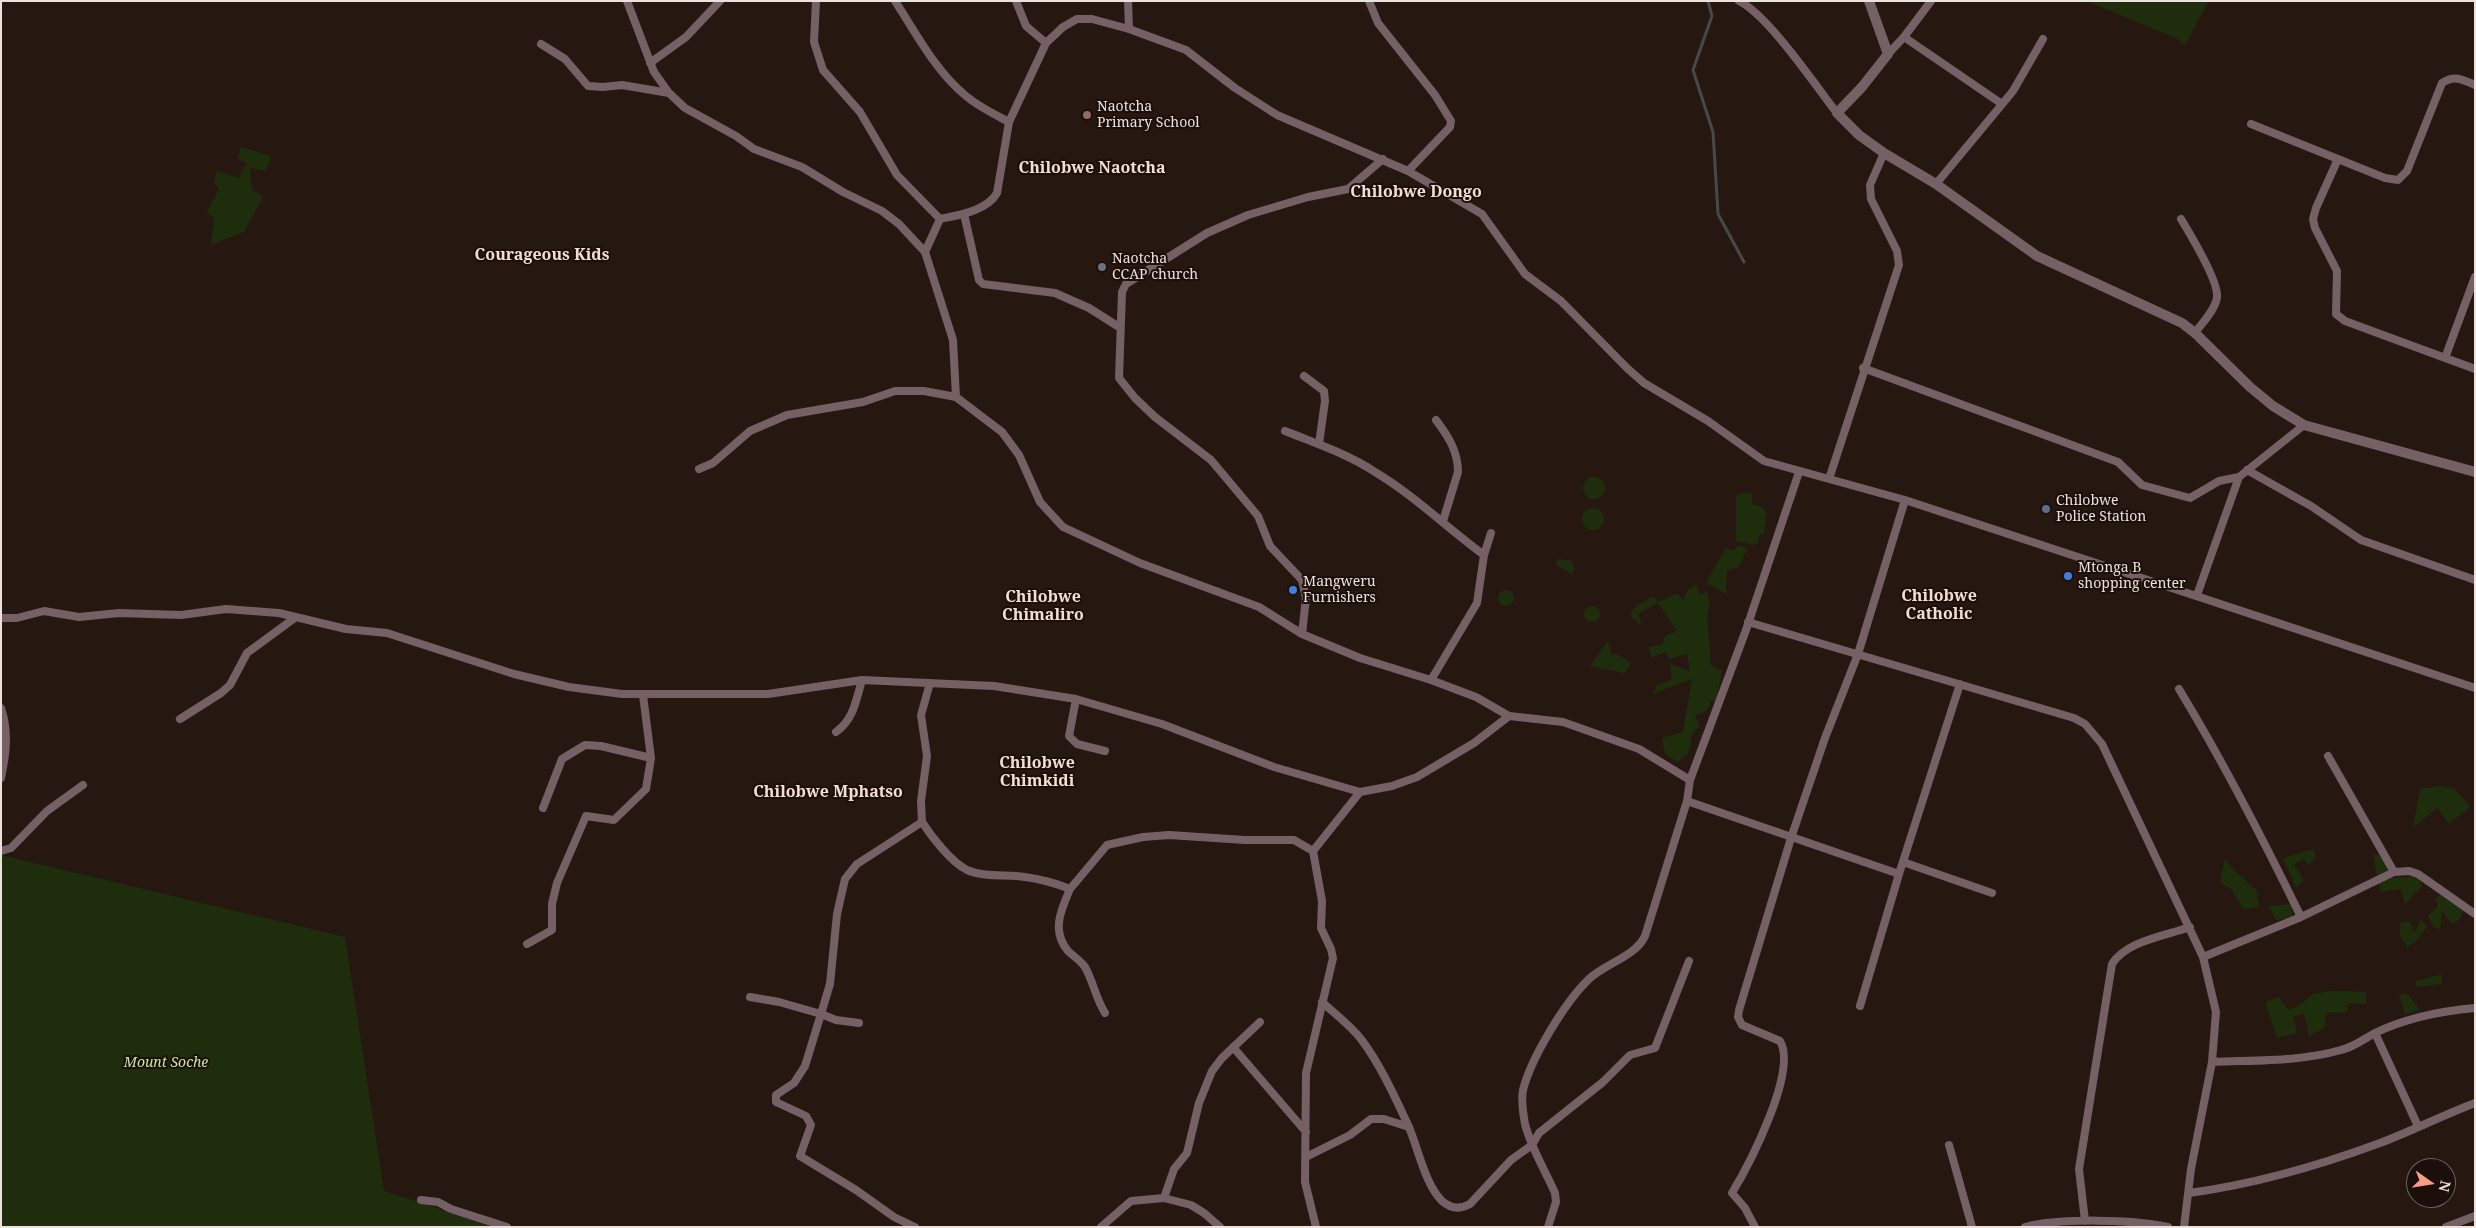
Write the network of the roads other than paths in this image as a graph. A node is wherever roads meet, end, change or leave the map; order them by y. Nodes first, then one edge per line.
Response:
1 (627, 1) edge
2 (720, 1) edge
3 (816, 1) edge
4 (895, 1) edge
5 (1016, 1) edge
6 (1128, 1) edge
7 (1368, 1) edge
8 (1739, 1) edge
9 (1869, 1) edge
10 (1931, 1) edge
11 (1128, 29) junction
12 (1904, 37) junction
13 (2043, 39) dead end
14 (1046, 43) junction
15 (541, 44) dead end
16 (1888, 54) junction
17 (650, 63) junction
18 (2475, 85) edge
19 (670, 93) junction
20 (2002, 104) junction
21 (1837, 113) junction
22 (1009, 122) junction
23 (2251, 124) dead end
24 (1884, 154) junction
25 (1383, 159) junction
26 (2338, 159) junction
27 (1408, 171) junction
28 (1936, 184) junction
29 (964, 214) junction
30 (2181, 219) dead end
31 (940, 220) junction
32 (925, 252) junction
33 (2475, 277) edge
34 (1120, 327) junction
35 (2195, 333) junction
36 (2445, 358) junction
37 (1863, 368) junction
38 (2475, 368) edge
39 (1304, 376) dead end
40 (956, 397) junction
41 (1436, 420) dead end
42 (2304, 425) junction
43 (1285, 431) dead end
44 (1319, 444) junction
45 (2474, 469) edge
46 (699, 470) dead end
47 (2247, 470) junction
48 (1799, 472) junction
49 (2239, 477) junction
50 (1829, 479) junction
51 (1905, 500) junction
52 (1443, 521) junction
53 (1491, 533) dead end
54 (1484, 555) junction
55 (2475, 580) edge
56 (2197, 595) junction
57 (296, 617) junction
58 (1, 618) edge
59 (1748, 622) junction
60 (1302, 634) junction
61 (1858, 654) junction
62 (862, 680) junction
63 (1431, 680) junction
64 (930, 683) junction
65 (1960, 684) junction
66 (2475, 688) edge
67 (2179, 689) dead end
68 (643, 695) junction
69 (1076, 699) junction
70 (1, 708) edge
71 (1509, 716) junction
72 (180, 718) dead end
73 (836, 732) dead end
74 (1105, 751) dead end
75 (2328, 756) dead end
76 (651, 758) junction
77 (1, 778) edge
78 (1690, 780) junction
79 (83, 785) dead end
80 (1360, 792) junction
81 (1687, 801) junction
82 (542, 808) dead end
83 (922, 822) junction
84 (1791, 838) junction
85 (1, 850) edge
86 (1313, 851) junction
87 (1903, 862) junction
88 (2394, 872) junction
89 (1899, 874) junction
90 (1070, 889) junction
91 (1992, 893) dead end
92 (2475, 914) edge
93 (2301, 917) junction
94 (2190, 927) junction
95 (527, 944) dead end
96 (2203, 957) junction
97 (1689, 961) dead end
98 (750, 996) dead end
99 (1322, 1002) junction
100 (1860, 1006) dead end
101 (2475, 1008) edge
102 (1105, 1013) dead end
103 (821, 1014) junction
104 (1260, 1022) dead end
105 (859, 1023) dead end
106 (2376, 1033) junction
107 (1233, 1047) junction
108 (2212, 1062) junction
109 (2474, 1106) edge
110 (2418, 1126) junction
111 (1409, 1127) junction
112 (1306, 1132) junction
113 (1532, 1145) junction
114 (1949, 1145) dead end
115 (1306, 1157) junction
116 (2189, 1193) junction
117 (1164, 1198) junction
118 (421, 1200) dead end
119 (2475, 1216) edge
120 (2085, 1221) junction
121 (507, 1227) edge
122 (915, 1227) edge
123 (1101, 1227) edge
124 (1220, 1227) edge
125 (1316, 1227) edge
126 (1548, 1227) edge
127 (1755, 1227) edge
128 (1972, 1227) edge
129 (2025, 1227) edge
130 (2168, 1227) edge
131 (2184, 1227) edge
132 (2446, 1227) edge

1 - 17 street
2 - 17 street
3 - 31 street
4 - 22 street
5 - 14 street
6 - 11 street
7 - 27 street
8 - 21 street
9 - 16 street
10 - 12 street
11 - 14 street
11 - 25 street
12 - 16 street
12 - 20 street
13 - 20 street
14 - 22 street
15 - 19 street
16 - 21 street
17 - 19 street
18 - 26 street
19 - 32 street
20 - 28 street
21 - 24 street
22 - 29 street
23 - 26 street
24 - 28 street
24 - 37 street
25 - 27 street
25 - 34 street
26 - 36 street
27 - 48 street
28 - 35 street
29 - 31 street
29 - 34 street
30 - 35 street
31 - 32 street
32 - 40 street
33 - 36 street
34 - 60 street
35 - 42 street
36 - 38 street
37 - 49 street
37 - 50 street
39 - 44 street
40 - 46 street
40 - 60 street
41 - 52 street
42 - 45 street
42 - 47 street
43 - 44 street
44 - 52 street
47 - 49 street
47 - 55 street
48 - 50 street
48 - 59 street
49 - 56 street
50 - 51 street
51 - 56 street
51 - 61 street
52 - 54 street
53 - 54 street
54 - 63 street
56 - 66 street
57 - 58 street
57 - 68 street
57 - 72 street
59 - 61 street
59 - 78 street
60 - 63 street
61 - 65 street
61 - 84 street
62 - 64 street
62 - 68 street
62 - 73 street
63 - 71 street
64 - 69 street
64 - 83 street
65 - 87 street
65 - 94 street
67 - 93 street
68 - 76 street
69 - 74 street
69 - 80 street
70 - 77 street
71 - 78 street
71 - 80 street
75 - 88 street
76 - 82 street
76 - 95 street
78 - 81 street
79 - 85 street
80 - 86 street
81 - 84 street
81 - 113 street
83 - 90 street
83 - 103 street
84 - 89 street
84 - 127 street
86 - 90 street
86 - 99 street
87 - 89 street
87 - 91 street
88 - 92 street
88 - 93 street
89 - 100 street
90 - 102 street
93 - 96 street
94 - 96 street
94 - 120 street
96 - 108 street
97 - 113 street
98 - 103 street
99 - 111 street
99 - 112 street
101 - 106 street
103 - 105 street
103 - 122 street
104 - 107 street
106 - 108 street
106 - 110 street
107 - 112 street
107 - 117 street
108 - 116 street
109 - 110 street
110 - 116 street
111 - 113 street
111 - 115 street
112 - 115 street
113 - 126 street
114 - 128 street
115 - 125 street
116 - 131 street
117 - 123 street
117 - 124 street
118 - 121 street
119 - 132 street
120 - 129 street
120 - 130 street

